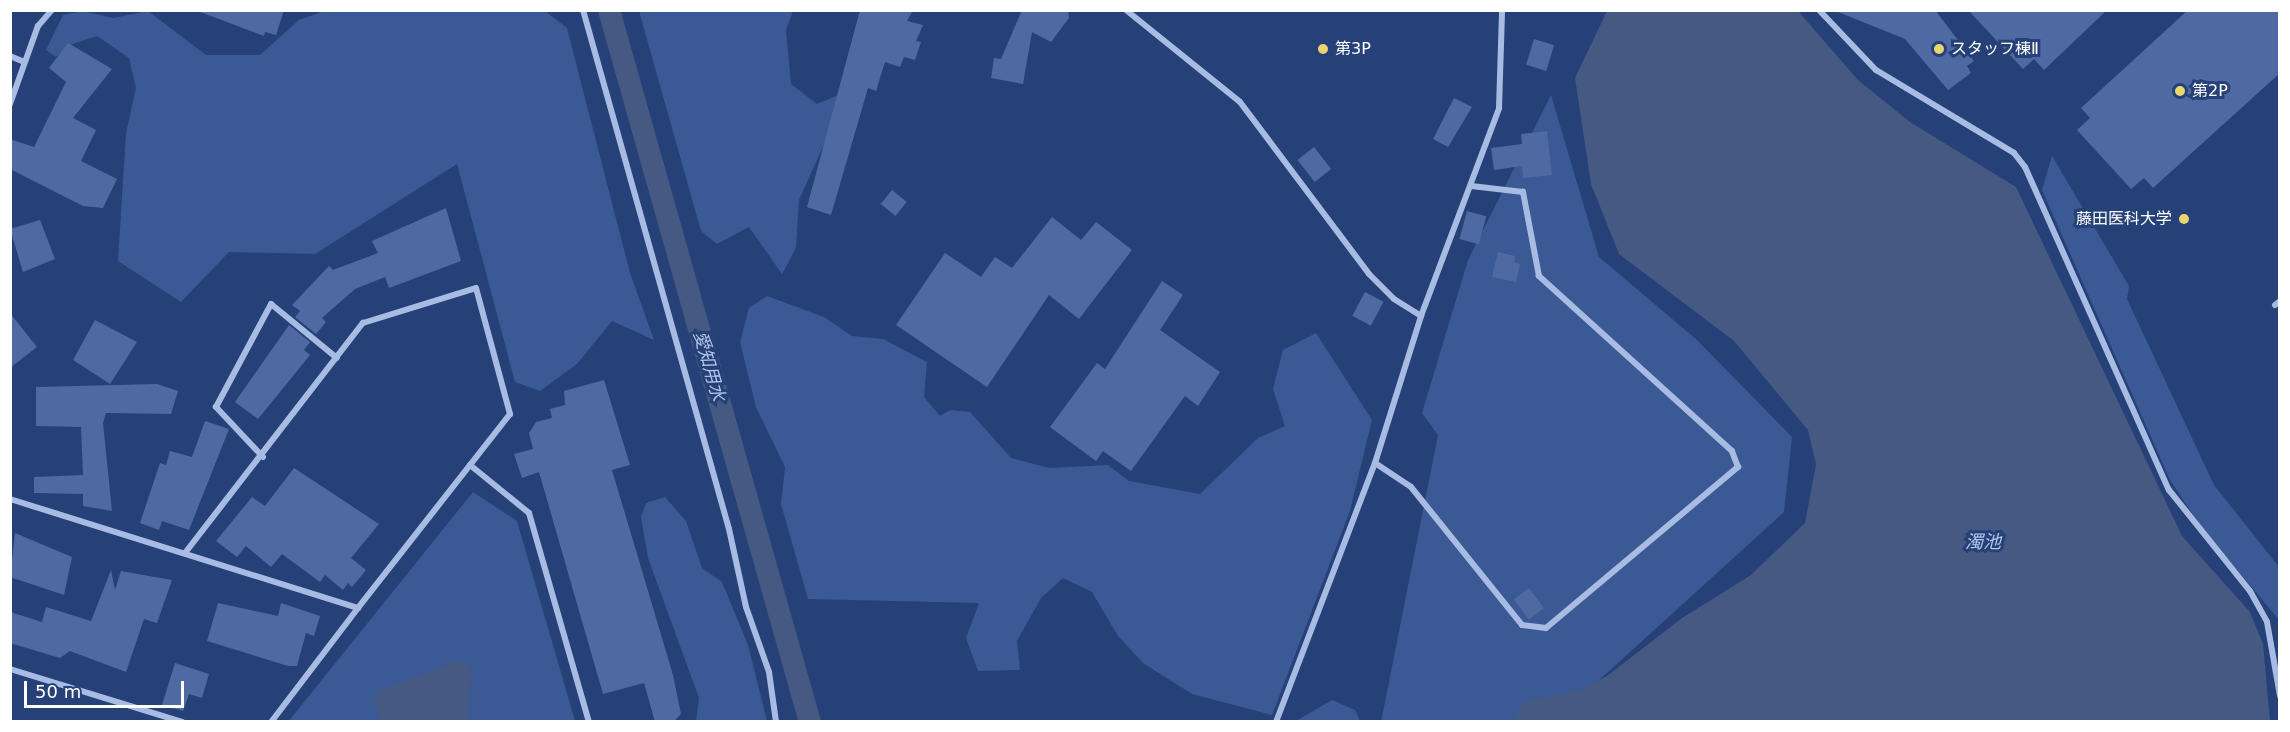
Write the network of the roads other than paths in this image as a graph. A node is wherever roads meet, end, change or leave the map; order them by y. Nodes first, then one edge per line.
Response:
1 (52, 10) edge
2 (583, 10) edge
3 (1126, 10) edge
4 (1502, 10) edge
5 (1820, 10) edge
6 (10, 56) edge
7 (24, 62) junction
8 (10, 104) edge
9 (1471, 186) junction
10 (1421, 316) junction
11 (337, 358) junction
12 (263, 457) junction
13 (1376, 463) junction
14 (470, 465) junction
15 (10, 499) edge
16 (185, 552) junction
17 (358, 608) junction
18 (2280, 641) edge
19 (2273, 650) junction
20 (2277, 658) edge
21 (10, 669) edge
22 (2280, 696) edge
23 (182, 722) edge
24 (271, 722) edge
25 (589, 722) edge
26 (776, 722) edge
27 (1276, 722) edge

1 - 7 street
2 - 26 street
3 - 10 street
4 - 9 street
5 - 19 street
6 - 7 street
7 - 8 street
9 - 10 street
9 - 13 street
10 - 13 street
11 - 12 street
11 - 12 street
11 - 14 street
12 - 16 street
13 - 27 street
14 - 17 street
14 - 25 street
15 - 16 street
16 - 17 street
17 - 24 street
18 - 19 street
19 - 20 street
20 - 22 street
21 - 23 street

